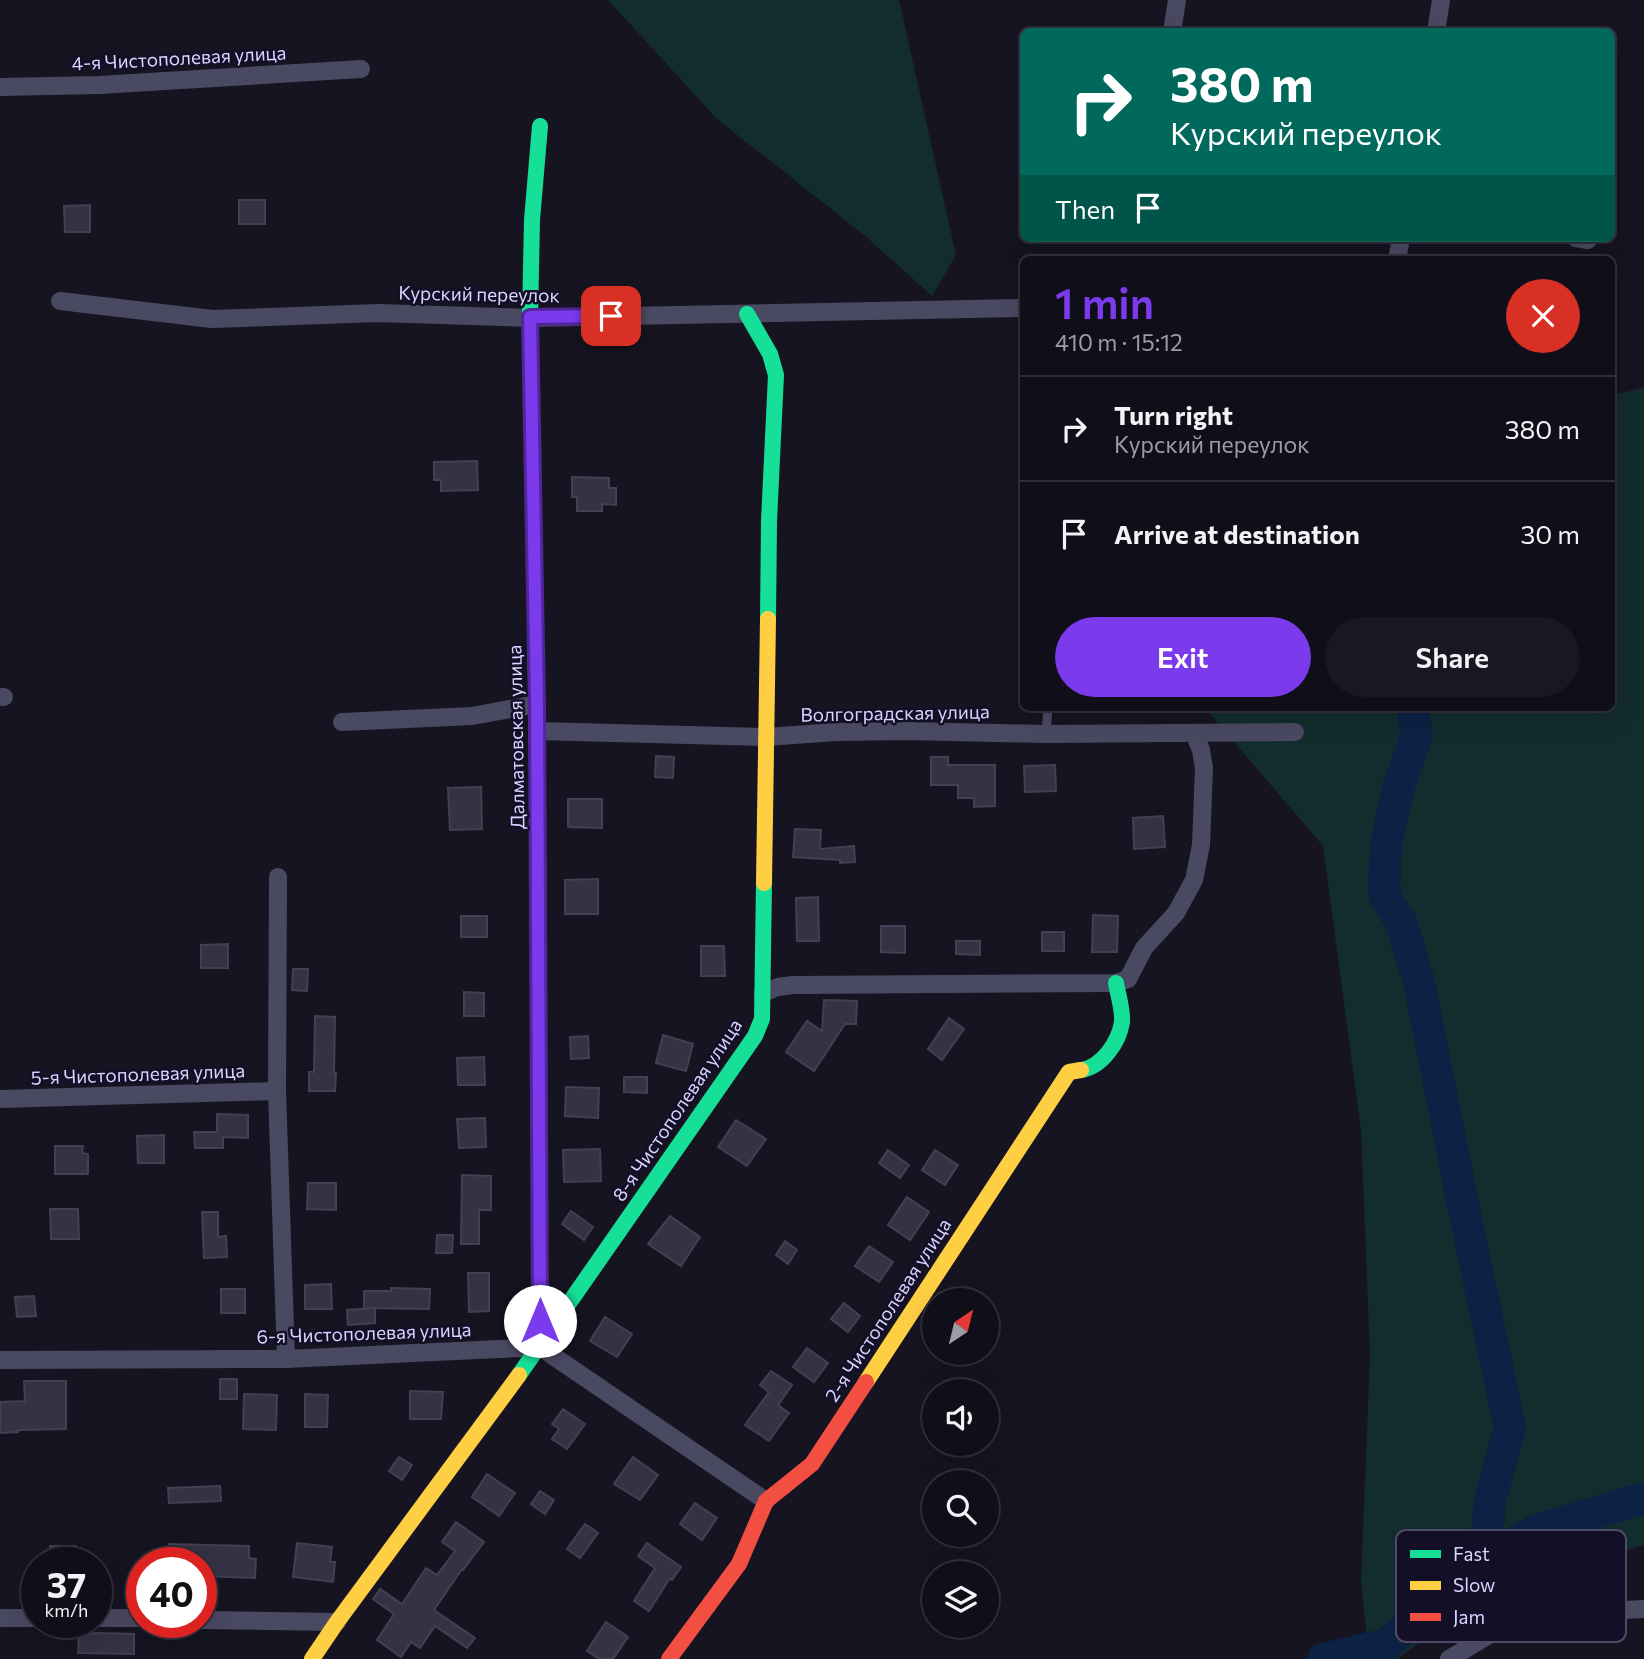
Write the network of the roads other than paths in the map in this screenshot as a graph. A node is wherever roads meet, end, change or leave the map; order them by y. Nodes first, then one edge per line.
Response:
1 (1177, 0) edge
2 (1441, 0) edge
3 (1173, 28) edge
4 (1437, 28) edge
5 (360, 69) dead end
6 (0, 87) edge
7 (540, 126) dead end
8 (60, 301) dead end
9 (1020, 308) edge
10 (747, 314) junction
11 (530, 317) junction
12 (537, 704) junction
13 (1048, 711) edge
14 (342, 722) dead end
15 (537, 731) junction
16 (1194, 733) junction
17 (1295, 733) dead end
18 (1046, 734) junction
19 (766, 737) junction
20 (278, 877) dead end
21 (1116, 982) junction
22 (762, 993) junction
23 (277, 1091) junction
24 (0, 1098) edge
25 (540, 1347) junction
26 (286, 1359) junction
27 (0, 1360) edge
28 (766, 1501) junction
29 (1644, 1609) edge
30 (1626, 1610) edge
31 (0, 1618) edge
32 (21, 1618) edge
33 (217, 1620) edge
34 (337, 1622) junction
35 (1477, 1642) edge
36 (312, 1659) edge
37 (668, 1659) edge
38 (1449, 1659) edge

1 - 3 street
2 - 4 street
5 - 6 street, 4-я Чистополевая улица
7 - 11 street, Далматовская улица
8 - 11 street, Курский переулок
9 - 10 street, Курский переулок
10 - 11 street, Курский переулок
10 - 19 street, 8-я Чистополевая улица
11 - 12 street, Далматовская улица
12 - 14 street
12 - 15 street, Далматовская улица
13 - 18 lane
15 - 19 street, Волгоградская улица
15 - 25 street, Далматовская улица
16 - 17 street, Волгоградская улица
16 - 18 street, Волгоградская улица
16 - 21 street
18 - 19 street, Волгоградская улица
19 - 22 street, 8-я Чистополевая улица
20 - 23 street
21 - 22 street
21 - 28 street, 2-я Чистополевая улица
22 - 25 street, 8-я Чистополевая улица
23 - 24 street, 5-я Чистополевая улица
23 - 26 street
25 - 26 street, 6-я Чистополевая улица
25 - 28 street
25 - 34 street, 8-я Чистополевая улица
26 - 27 street, 6-я Чистополевая улица
28 - 37 street, 2-я Чистополевая улица
29 - 30 street
31 - 32 street
33 - 34 street
34 - 36 street, 8-я Чистополевая улица
35 - 38 street

